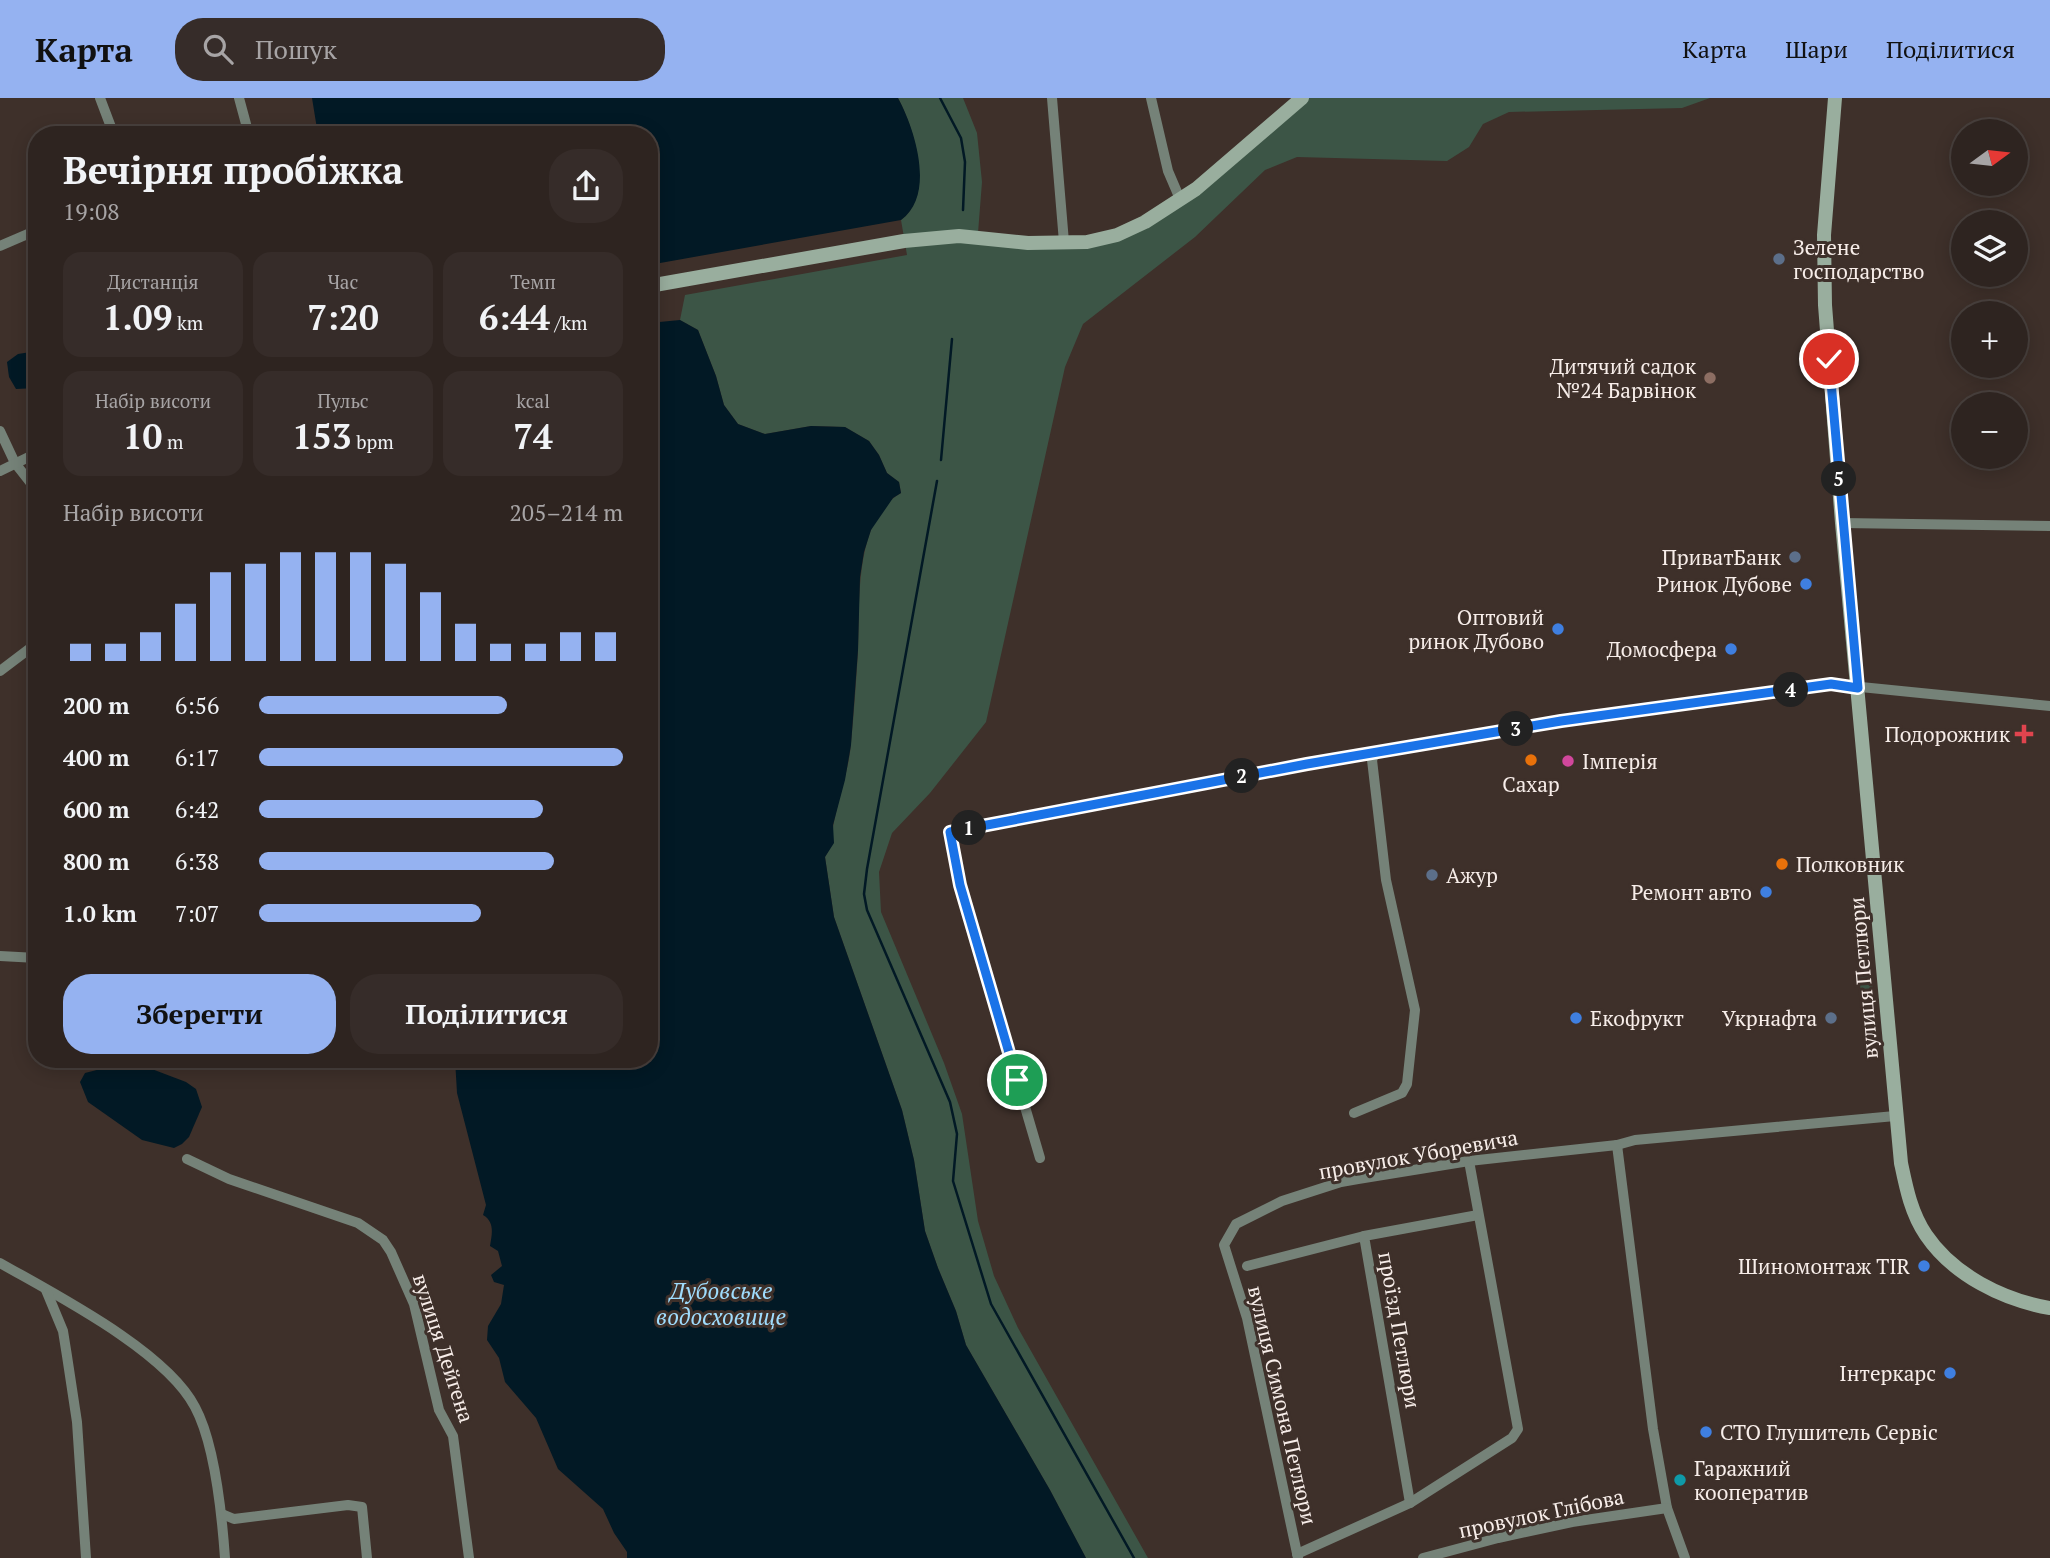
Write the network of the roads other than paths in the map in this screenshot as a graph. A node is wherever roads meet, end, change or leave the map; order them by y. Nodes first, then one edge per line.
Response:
1 (100, 98) edge
2 (239, 98) edge
3 (1052, 98) edge
4 (1150, 98) edge
5 (1301, 98) edge
6 (1835, 98) edge
7 (111, 126) edge
8 (246, 126) edge
9 (1180, 199) junction
10 (28, 234) edge
11 (1064, 242) junction
12 (0, 246) edge
13 (658, 284) edge
14 (0, 432) edge
15 (28, 457) edge
16 (15, 463) junction
17 (0, 471) edge
18 (28, 480) edge
19 (1842, 523) junction
20 (2050, 526) edge
21 (28, 650) edge
22 (0, 671) edge
23 (1858, 688) junction
24 (2050, 706) edge
25 (1375, 753) junction
26 (0, 956) edge
27 (28, 958) edge
28 (1354, 1113) dead end
29 (1895, 1116) junction
30 (1617, 1145) junction
31 (1040, 1158) dead end
32 (187, 1159) dead end
33 (1469, 1161) junction
34 (1478, 1215) junction
35 (1364, 1236) junction
36 (0, 1263) edge
37 (1230, 1266) joint
38 (1247, 1266) dead end
39 (46, 1289) junction
40 (2050, 1308) edge
41 (1410, 1503) junction
42 (1667, 1508) junction
43 (222, 1514) junction
44 (1298, 1556) edge
45 (86, 1558) edge
46 (225, 1558) edge
47 (367, 1558) edge
48 (469, 1558) edge
49 (1423, 1558) edge
50 (1685, 1558) edge

1 - 7 street
2 - 8 street
3 - 11 street
4 - 9 street
5 - 9 main road
6 - 19 main road, вулиця Петлюри
9 - 11 main road
10 - 12 street
11 - 13 main road
14 - 16 street
15 - 16 street
16 - 17 street
16 - 18 street
19 - 20 street
19 - 23 main road, вулиця Петлюри
21 - 22 street
23 - 24 street
23 - 25 street
23 - 29 main road, вулиця Петлюри
25 - 28 street
25 - 31 street
26 - 27 street
29 - 30 street
29 - 40 main road, вулиця Петлюри
30 - 33 street, провулок Уборевича
30 - 42 street
32 - 48 street, вулиця Дейгена
33 - 34 street
33 - 37 street, провулок Уборевича
34 - 35 street, проїзд Петлюри
34 - 41 street
35 - 38 street
35 - 41 street, проїзд Петлюри
36 - 39 street
37 - 44 street, вулиця Симона Петлюри
39 - 43 street
39 - 45 street
41 - 44 street
42 - 49 street, провулок Глібова
42 - 50 street
43 - 46 street
43 - 47 street

